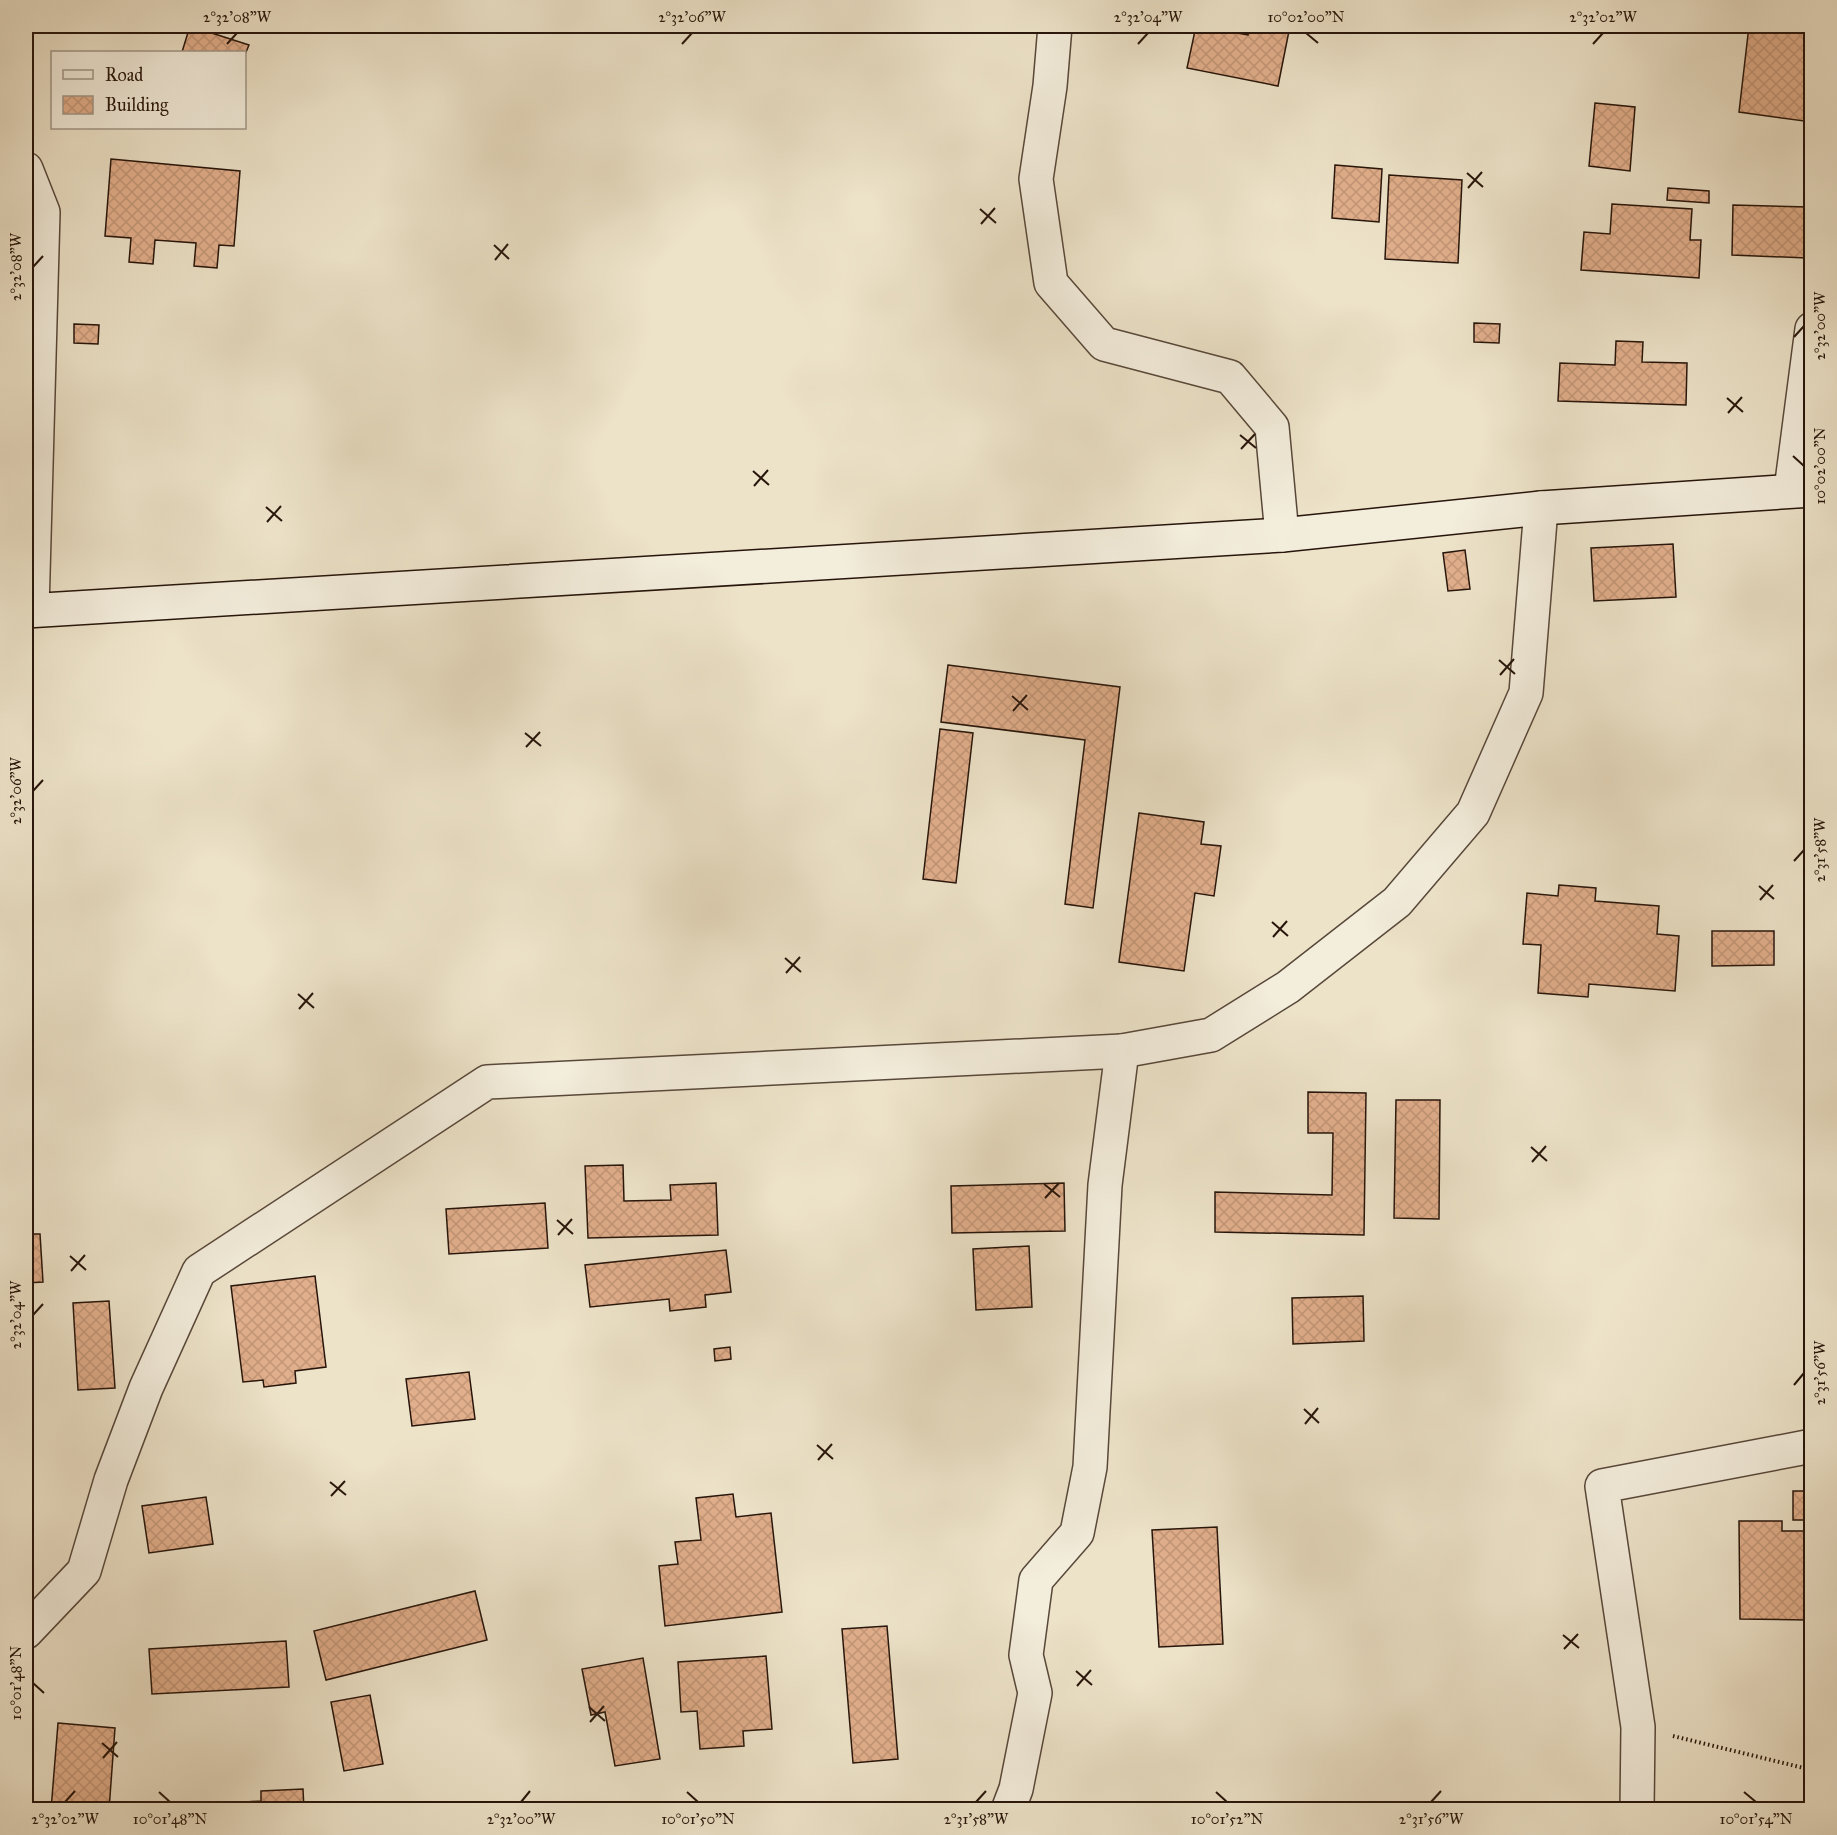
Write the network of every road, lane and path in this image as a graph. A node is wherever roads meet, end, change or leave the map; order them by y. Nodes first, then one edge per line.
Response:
1 (1055, 26) edge
2 (26, 169) edge
3 (1812, 329) edge
4 (1801, 490) edge
5 (1541, 508) junction
6 (1282, 535) junction
7 (29, 611) edge
8 (1122, 1051) junction
9 (1812, 1446) edge
10 (26, 1632) edge
11 (1638, 1727) junction
12 (1812, 1770) edge
13 (1008, 1809) edge
14 (1637, 1809) edge

1 - 6 street
2 - 7 street
3 - 4 street
4 - 5 street
5 - 6 street
5 - 8 street
6 - 7 street
8 - 10 street
8 - 13 street
9 - 11 street
11 - 12 path
11 - 14 street

